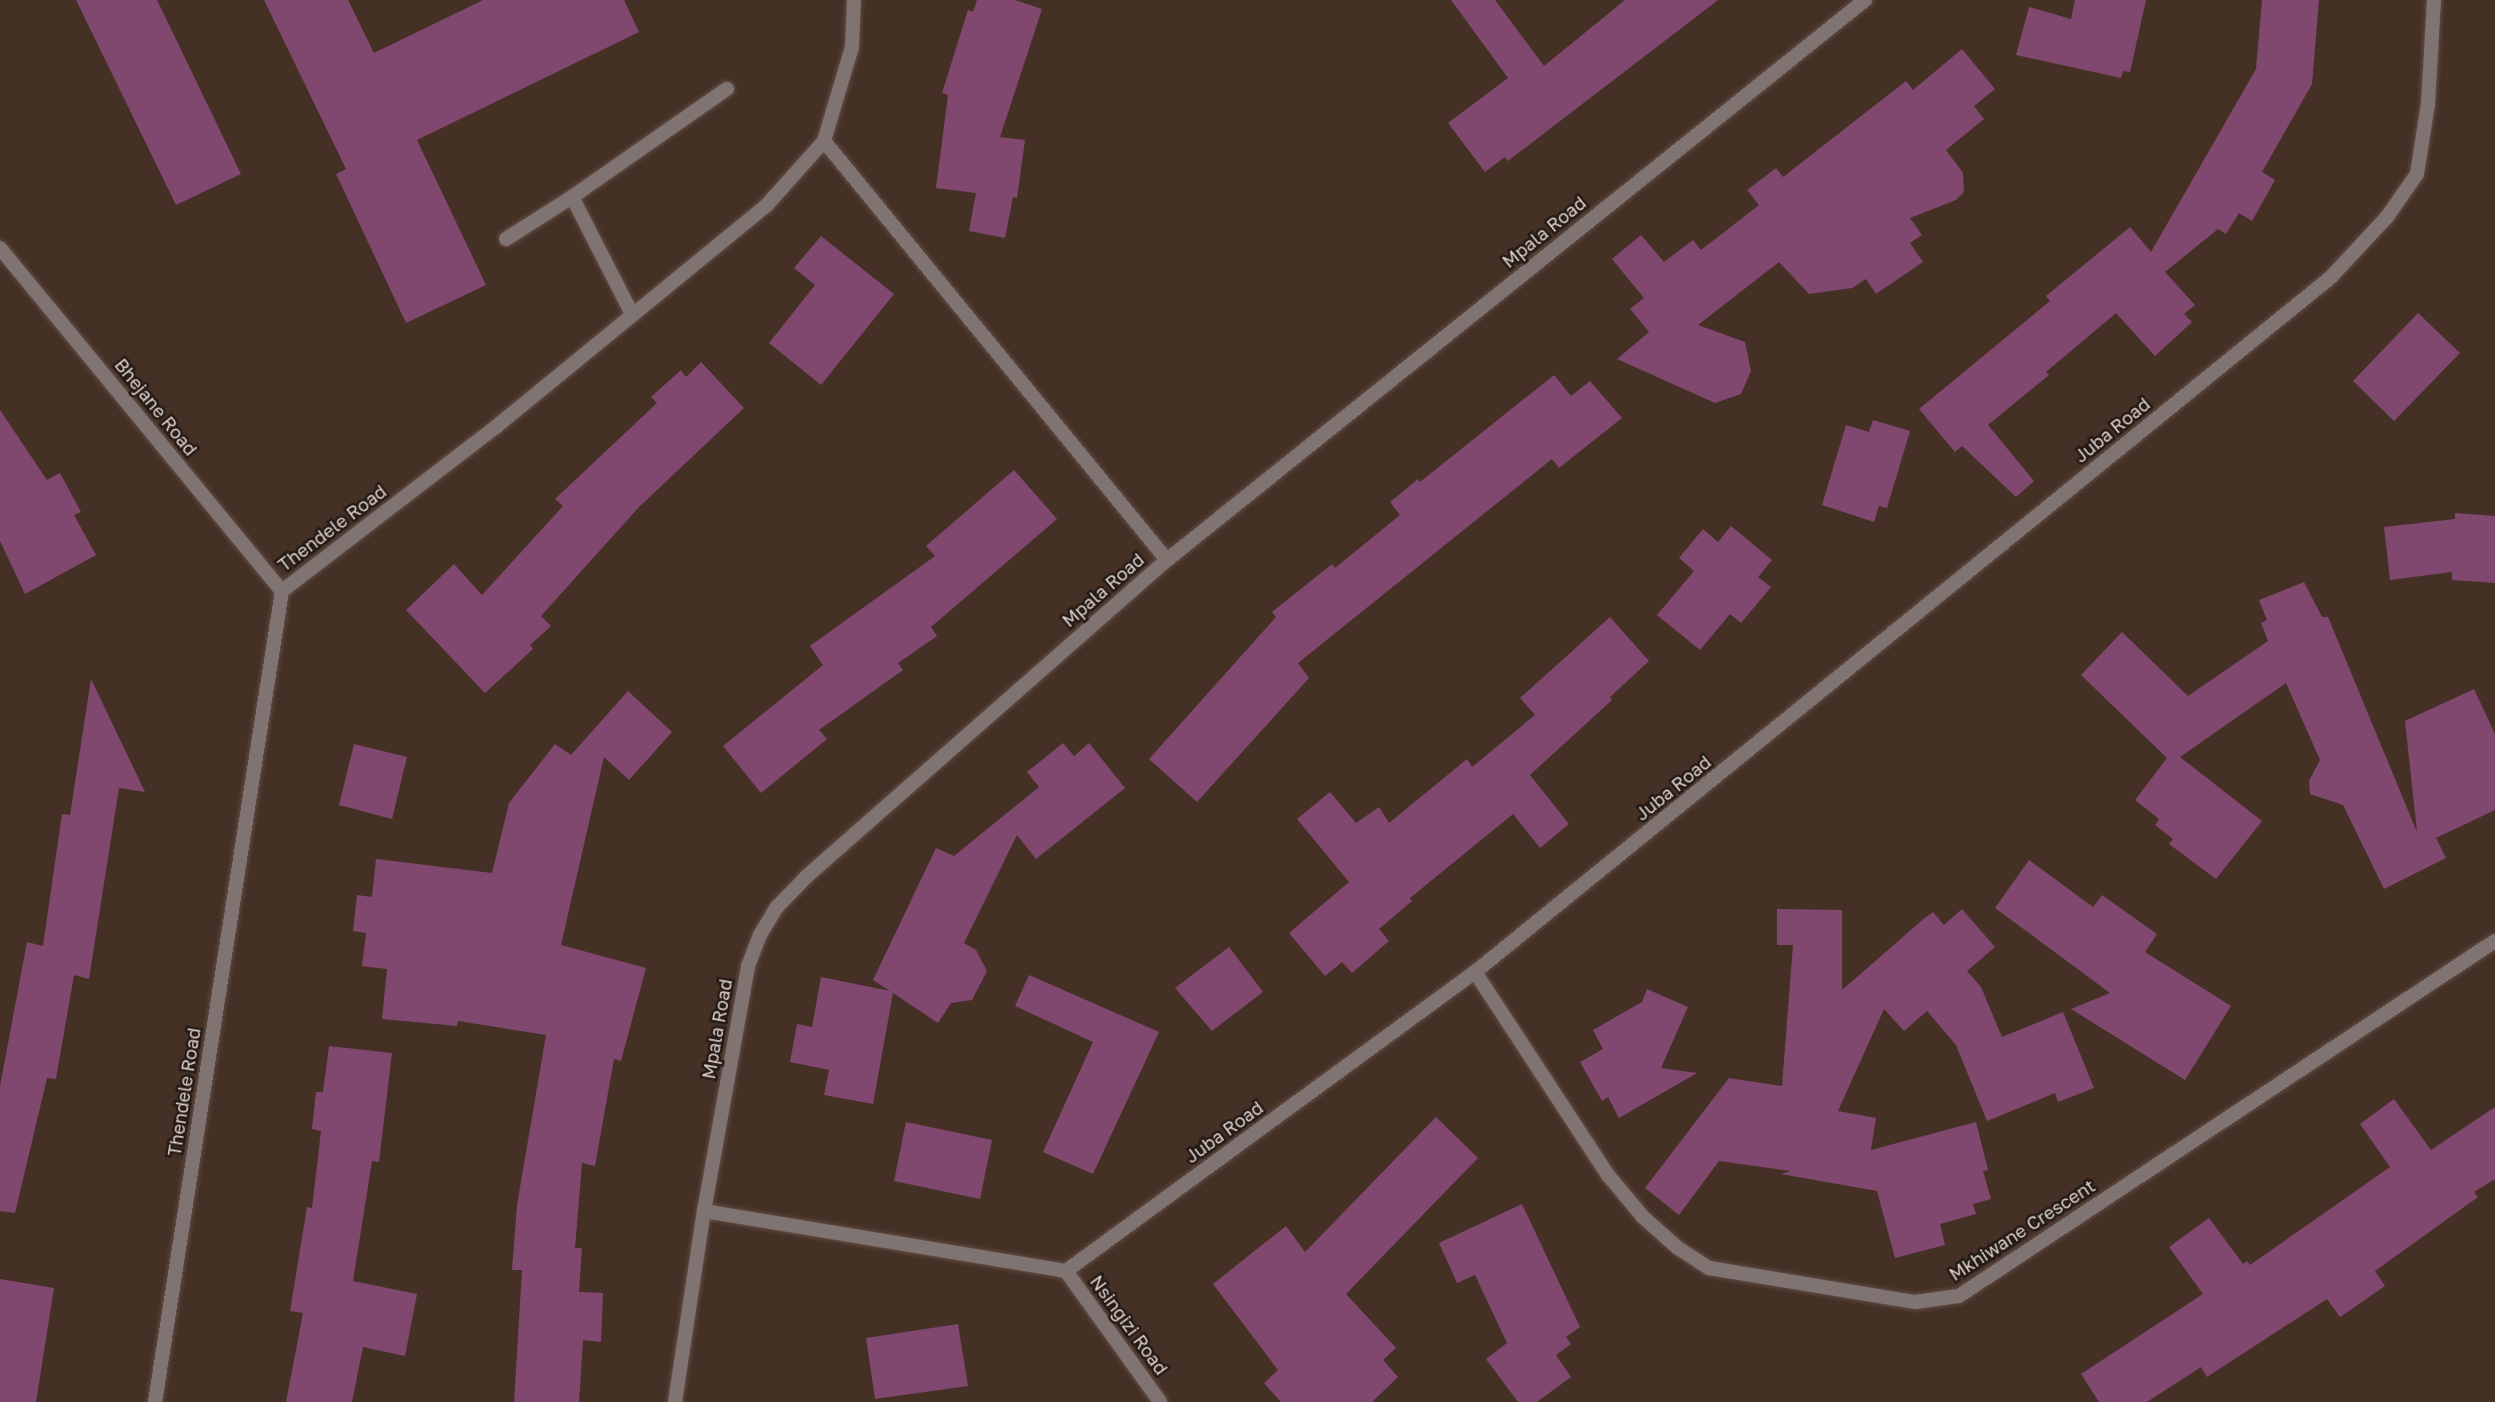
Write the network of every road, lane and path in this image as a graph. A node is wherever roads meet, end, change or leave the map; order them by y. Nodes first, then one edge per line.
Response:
1 (854, 0) edge
2 (1865, 0) edge
3 (2434, 0) edge
4 (727, 89) dead end
5 (824, 141) junction
6 (572, 197) junction
7 (506, 239) dead end
8 (0, 248) edge
9 (632, 314) junction
10 (1167, 559) junction
11 (282, 591) junction
12 (2495, 941) edge
13 (1475, 972) junction
14 (704, 1211) junction
15 (1066, 1271) junction
16 (155, 1402) edge
17 (675, 1402) edge
18 (1160, 1402) edge

1 - 5 street, Thendele Road
2 - 10 street, Mpala Road
3 - 13 street, Juba Road
4 - 6 street
5 - 9 street, Thendele Road
5 - 10 street
6 - 7 street
6 - 9 street
8 - 11 street, Bhejane Road
9 - 11 street, Thendele Road
10 - 14 street, Mpala Road
11 - 16 street, Thendele Road
12 - 13 street, Mkhiwane Crescent
13 - 15 street, Juba Road
14 - 15 street
14 - 17 street, Mpala Road
15 - 18 street, Nsingizi Road

